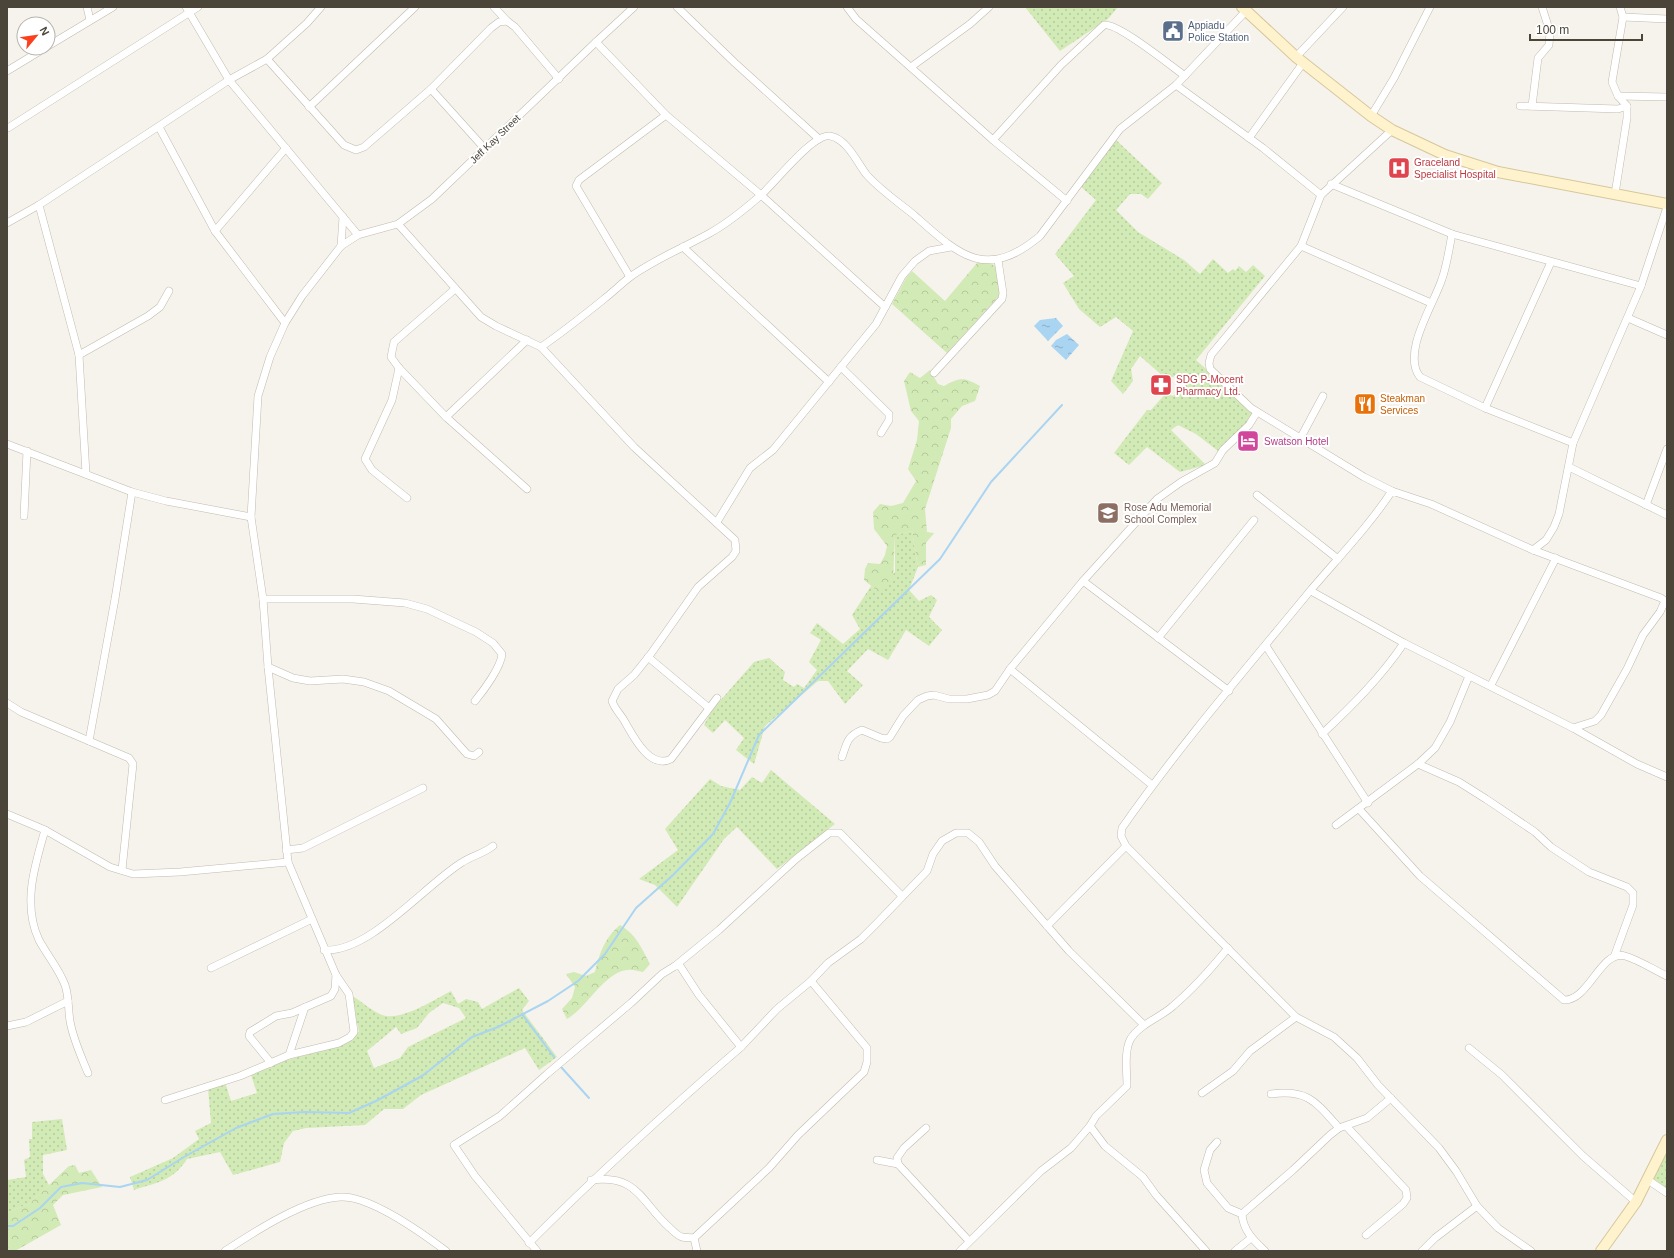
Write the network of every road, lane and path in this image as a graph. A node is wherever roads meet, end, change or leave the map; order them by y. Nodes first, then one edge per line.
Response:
1 (87, 7) edge
2 (113, 7) edge
3 (198, 7) edge
4 (321, 7) edge
5 (415, 7) edge
6 (494, 7) edge
7 (634, 7) edge
8 (677, 7) edge
9 (847, 7) edge
10 (989, 7) edge
11 (1343, 7) edge
12 (1430, 7) edge
13 (1542, 7) edge
14 (1620, 7) edge
15 (1245, 8) edge
16 (187, 10) edge
17 (1623, 17) junction
18 (1667, 19) edge
19 (90, 20) junction
20 (507, 21) junction
21 (56, 41) edge
22 (596, 42) junction
23 (32, 56) edge
24 (267, 59) junction
25 (1300, 60) junction
26 (911, 67) junction
27 (7, 71) edge
28 (1185, 76) junction
29 (559, 79) junction
30 (229, 80) junction
31 (1176, 85) junction
32 (431, 89) junction
33 (1618, 96) junction
34 (1667, 97) edge
35 (1520, 106) dead end
36 (1532, 106) junction
37 (1627, 106) junction
38 (309, 107) junction
39 (666, 115) junction
40 (1371, 116) junction
41 (158, 127) junction
42 (8, 128) edge
43 (1392, 130) junction
44 (1249, 138) junction
45 (819, 139) junction
46 (993, 140) junction
47 (286, 148) junction
48 (485, 149) junction
49 (1332, 184) junction
50 (1615, 194) junction
51 (761, 195) junction
52 (1321, 195) junction
53 (1067, 201) junction
54 (39, 205) junction
55 (1667, 206) edge
56 (342, 216) junction
57 (7, 223) edge
58 (398, 224) junction
59 (215, 231) junction
60 (1452, 234) junction
61 (358, 235) junction
62 (341, 246) junction
63 (1301, 246) junction
64 (683, 247) junction
65 (951, 247) junction
66 (998, 260) junction
67 (1552, 262) junction
68 (630, 277) junction
69 (1640, 286) junction
70 (455, 288) junction
71 (169, 291) dead end
72 (1431, 303) junction
73 (885, 307) junction
74 (1628, 318) junction
75 (285, 323) junction
76 (1667, 335) edge
77 (527, 340) junction
78 (541, 347) junction
79 (79, 355) junction
80 (841, 366) junction
81 (399, 368) junction
82 (934, 373) dead end
83 (830, 382) junction
84 (1323, 396) dead end
85 (1485, 408) junction
86 (1257, 412) junction
87 (446, 417) junction
88 (881, 432) dead end
89 (1301, 437) junction
90 (1573, 443) junction
91 (7, 444) edge
92 (1667, 449) edge
93 (27, 451) junction
94 (1569, 467) junction
95 (86, 474) junction
96 (527, 489) dead end
97 (1392, 491) junction
98 (132, 492) junction
99 (1257, 496) dead end
100 (407, 498) dead end
101 (1646, 505) junction
102 (1667, 515) edge
103 (24, 516) dead end
104 (251, 517) junction
105 (1254, 520) dead end
106 (717, 522) junction
107 (1533, 550) junction
108 (1556, 558) junction
109 (1338, 559) junction
110 (1083, 581) junction
111 (1311, 591) junction
112 (263, 599) junction
113 (1664, 614) edge
114 (1158, 638) junction
115 (1404, 643) junction
116 (1266, 646) junction
117 (648, 657) junction
118 (268, 667) junction
119 (1010, 669) junction
120 (1469, 676) junction
121 (1491, 685) junction
122 (1228, 690) junction
123 (717, 698) dead end
124 (475, 701) dead end
125 (7, 704) edge
126 (709, 708) junction
127 (1573, 728) junction
128 (1322, 734) junction
129 (89, 741) junction
130 (479, 752) dead end
131 (842, 757) dead end
132 (1418, 764) junction
133 (1667, 777) edge
134 (1152, 785) junction
135 (423, 788) dead end
136 (1368, 803) junction
137 (1359, 809) junction
138 (7, 814) edge
139 (1336, 826) dead end
140 (45, 830) junction
141 (493, 846) dead end
142 (1126, 846) junction
143 (286, 850) junction
144 (288, 862) junction
145 (122, 870) junction
146 (902, 896) junction
147 (312, 919) junction
148 (1047, 926) junction
149 (1228, 948) junction
150 (324, 950) junction
151 (1614, 957) junction
152 (675, 966) junction
153 (211, 968) dead end
154 (336, 975) junction
155 (1667, 976) edge
156 (811, 981) junction
157 (68, 1001) junction
158 (304, 1007) junction
159 (1296, 1017) junction
160 (1144, 1025) junction
161 (7, 1026) edge
162 (741, 1047) junction
163 (1469, 1048) dead end
164 (289, 1055) junction
165 (271, 1063) junction
166 (88, 1073) dead end
167 (1202, 1093) dead end
168 (1271, 1094) dead end
169 (1391, 1098) junction
170 (165, 1100) dead end
171 (1090, 1126) junction
172 (1347, 1127) junction
173 (926, 1128) dead end
174 (1339, 1128) junction
175 (1667, 1140) edge
176 (1217, 1142) dead end
177 (877, 1160) dead end
178 (898, 1164) junction
179 (592, 1180) junction
180 (1648, 1180) junction
181 (1667, 1193) edge
182 (1636, 1202) junction
183 (1477, 1206) junction
184 (1242, 1214) junction
185 (1366, 1235) dead end
186 (694, 1238) junction
187 (1251, 1238) junction
188 (969, 1241) junction
189 (529, 1243) junction
190 (225, 1251) edge
191 (446, 1251) edge
192 (537, 1251) edge
193 (697, 1251) edge
194 (960, 1251) edge
195 (1206, 1251) edge
196 (1235, 1251) edge
197 (1265, 1251) edge
198 (1422, 1251) edge
199 (1531, 1251) edge
200 (1601, 1251) edge

1 - 19 street
2 - 19 street
3 - 16 street
4 - 24 street
5 - 38 street
6 - 20 street
7 - 22 street, Jeff Kay Street
8 - 45 street
9 - 26 street
10 - 26 street
11 - 25 street
12 - 40 street
13 - 36 street
14 - 17 street
15 - 25 street
15 - 28 street
16 - 30 street
16 - 42 street
17 - 18 street
17 - 33 street
19 - 21 street
20 - 29 street
20 - 32 street
22 - 29 street, Jeff Kay Street
22 - 39 street
23 - 27 street
24 - 30 street
24 - 38 street
25 - 40 street
25 - 44 street
26 - 46 street
28 - 31 street
28 - 46 street
29 - 48 street, Jeff Kay Street
30 - 41 street
30 - 47 street
31 - 44 street
31 - 53 street
32 - 38 street
32 - 48 street
33 - 34 street
33 - 37 street
35 - 36 street
36 - 37 street
37 - 50 street
39 - 51 street
39 - 68 street
40 - 43 street
41 - 54 street
41 - 59 street
43 - 49 street
43 - 50 street
44 - 52 street
45 - 51 street
45 - 65 street
46 - 53 street
47 - 56 street
47 - 59 street
48 - 58 street, Jeff Kay Street
49 - 52 street
49 - 60 street
50 - 55 street
51 - 64 street
51 - 73 street
52 - 63 street
53 - 66 street
54 - 57 street
54 - 79 street
55 - 69 street
56 - 61 street
56 - 62 street
58 - 61 street, Jeff Kay Street
58 - 70 street
59 - 75 street
60 - 67 street
60 - 72 street
61 - 62 street, Jeff Kay Street
62 - 75 street, Jeff Kay Street
63 - 72 street
63 - 86 street
64 - 68 street
64 - 83 street
65 - 66 street
65 - 73 street
66 - 82 street
67 - 69 street
67 - 85 street
68 - 78 street
69 - 74 street
70 - 77 street
70 - 81 street
71 - 79 street
72 - 85 street
73 - 80 street
74 - 76 street
74 - 90 street
75 - 104 street, Jeff Kay Street
77 - 78 street
77 - 87 street
78 - 106 street
79 - 95 street
80 - 83 street
80 - 88 street
81 - 87 street
81 - 100 street
83 - 106 street
84 - 89 street
85 - 90 street
86 - 89 street
86 - 110 street
87 - 96 street
89 - 97 street
90 - 94 street
91 - 93 street
92 - 101 street
93 - 95 street
93 - 103 street
94 - 101 street
94 - 107 street
95 - 98 street
97 - 107 street
97 - 109 street
98 - 104 street
98 - 129 street
99 - 109 street
101 - 102 street
104 - 112 street, Jeff Kay Street
105 - 114 street
106 - 117 street
107 - 108 street
108 - 113 street
108 - 121 street
109 - 111 street
110 - 114 street
110 - 119 street
111 - 115 street
111 - 116 street
112 - 118 street, Jeff Kay Street
112 - 124 street
113 - 127 street
114 - 122 street
115 - 120 street
115 - 128 street
116 - 122 street
116 - 128 street
117 - 126 street
117 - 126 street
118 - 130 street
118 - 143 street, Jeff Kay Street
119 - 131 street
119 - 134 street
120 - 121 street
120 - 132 street
121 - 127 street
122 - 134 street
123 - 126 street
125 - 129 street
127 - 133 street
128 - 136 street
129 - 145 street
132 - 136 street
132 - 151 street
134 - 142 street
135 - 143 street
136 - 137 street
137 - 139 street
137 - 151 street
138 - 140 street
140 - 145 street
140 - 157 street
141 - 150 street
142 - 148 street
142 - 149 street
143 - 144 street, Jeff Kay Street
144 - 145 street
144 - 147 street, Jeff Kay Street
146 - 148 street
146 - 152 street
146 - 156 street
147 - 150 street, Jeff Kay Street
147 - 153 street
148 - 160 street
149 - 159 street
149 - 160 street
150 - 154 street, Jeff Kay Street
151 - 155 street
152 - 162 street
152 - 189 street
154 - 158 street
154 - 164 street, Jeff Kay Street
156 - 162 street
156 - 186 street
157 - 161 street
157 - 166 street
158 - 164 street
158 - 165 street
159 - 167 street
159 - 169 street
160 - 171 street
162 - 179 street
163 - 182 street
164 - 165 street
165 - 170 street
168 - 174 street
169 - 172 street
169 - 183 street
171 - 188 street
171 - 195 street
172 - 174 street
172 - 185 street
173 - 178 street
174 - 184 street
175 - 180 street
176 - 184 street
177 - 178 street
178 - 188 street
179 - 186 street
179 - 189 street
180 - 181 street
180 - 182 street
182 - 200 street
183 - 198 street
183 - 199 street
184 - 187 street
186 - 193 street
187 - 196 street
187 - 197 street
188 - 194 street
189 - 192 street
190 - 191 street

